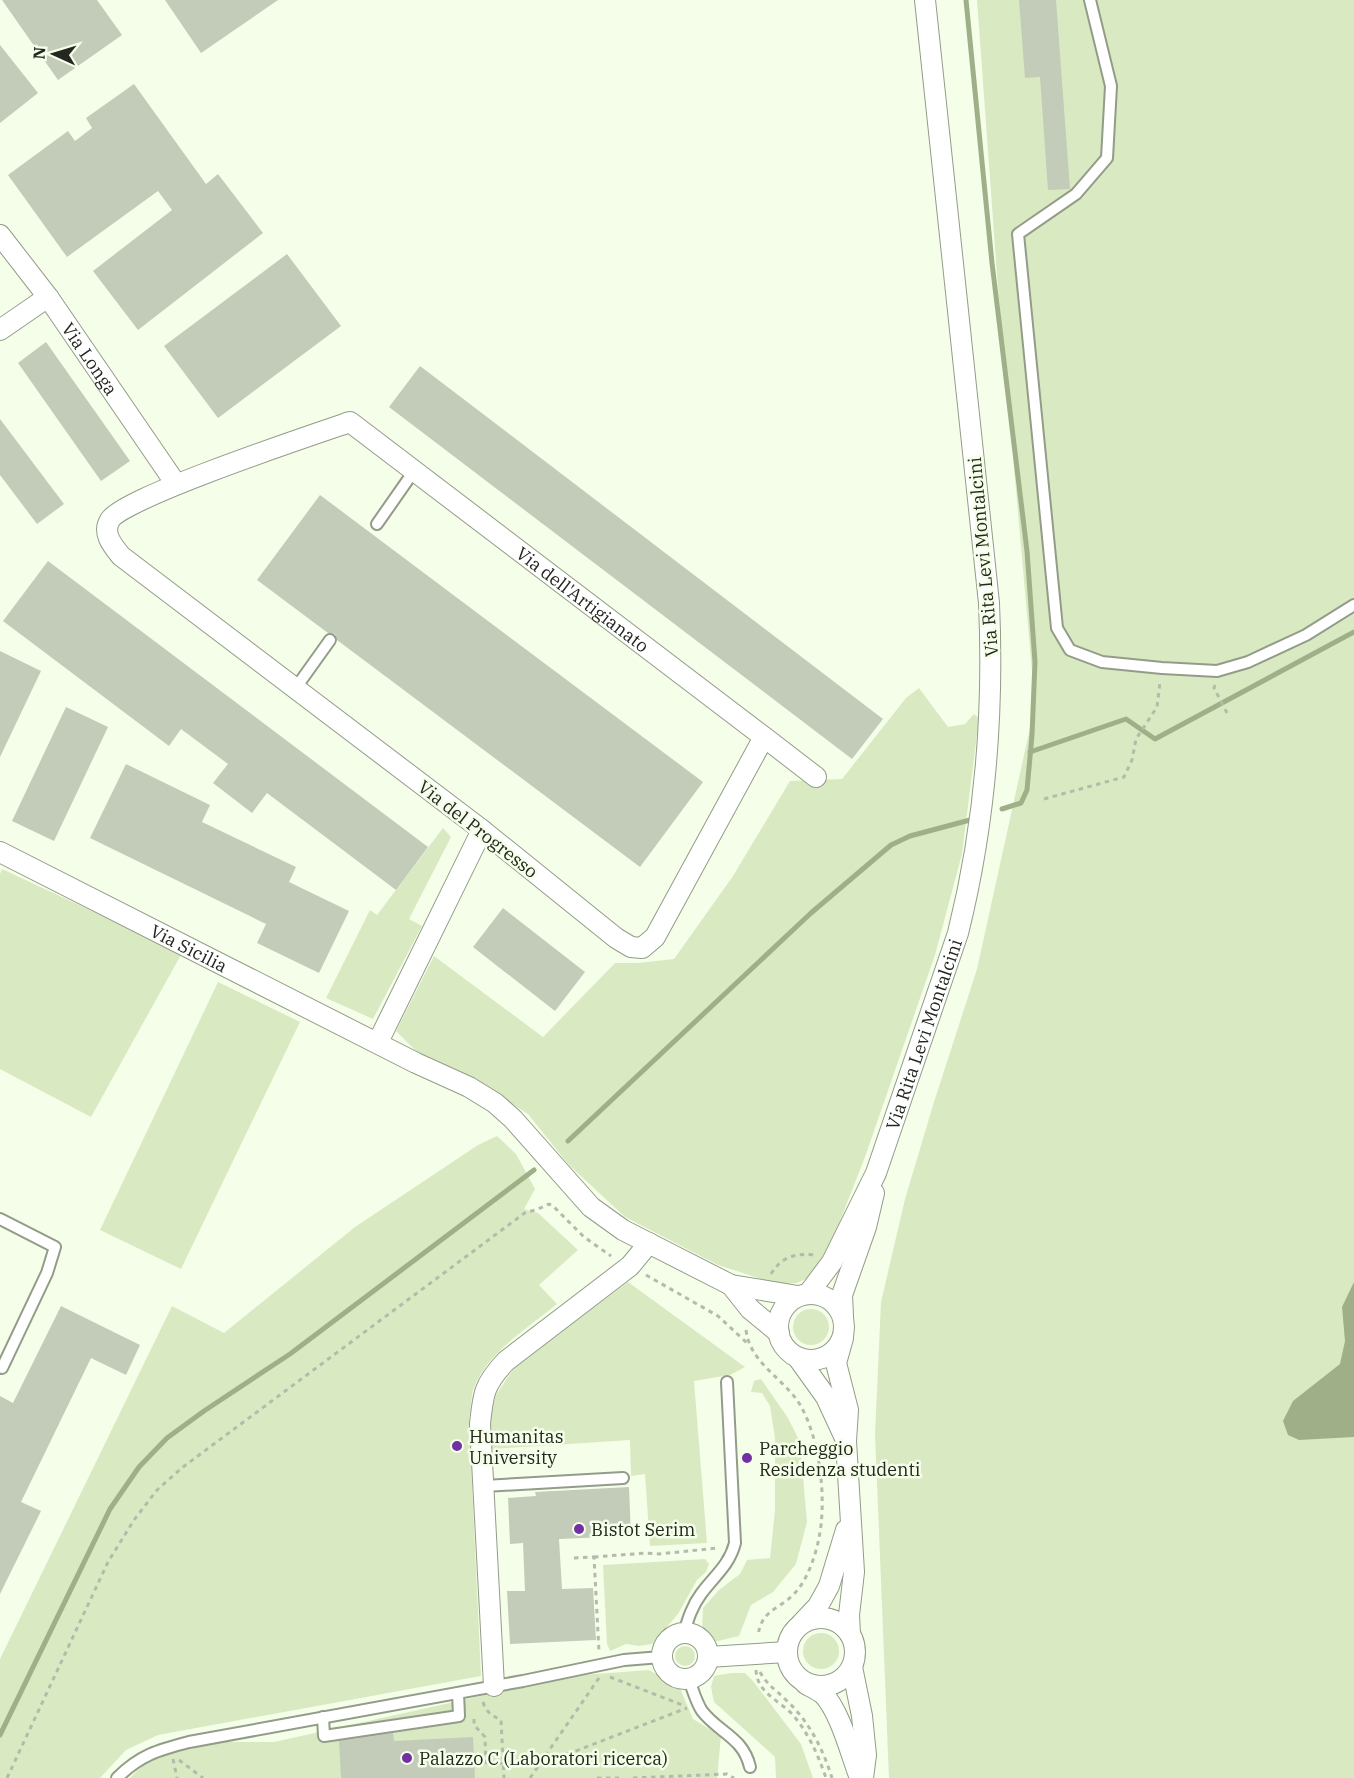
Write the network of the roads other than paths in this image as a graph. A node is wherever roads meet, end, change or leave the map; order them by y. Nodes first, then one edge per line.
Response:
1 (925, 0) edge
2 (1090, 0) edge
3 (0, 235) edge
4 (48, 297) junction
5 (0, 330) edge
6 (414, 471) junction
7 (176, 484) junction
8 (376, 524) dead end
9 (1354, 605) edge
10 (330, 640) dead end
11 (295, 689) junction
12 (764, 737) junction
13 (816, 777) dead end
14 (482, 830) junction
15 (0, 852) edge
16 (378, 1042) junction
17 (876, 1173) junction
18 (0, 1220) edge
19 (649, 1243) junction
20 (731, 1285) junction
21 (803, 1295) junction
22 (843, 1316) junction
23 (778, 1333) junction
24 (843, 1338) junction
25 (798, 1358) junction
26 (2, 1368) dead end
27 (727, 1382) dead end
28 (846, 1441) junction
29 (623, 1478) dead end
30 (484, 1486) junction
31 (850, 1516) junction
32 (800, 1624) junction
33 (684, 1633) junction
34 (850, 1634) junction
35 (787, 1652) junction
36 (661, 1657) junction
37 (708, 1657) junction
38 (852, 1667) junction
39 (689, 1680) junction
40 (804, 1682) junction
41 (485, 1688) junction
42 (458, 1693) junction
43 (323, 1717) junction
44 (750, 1767) dead end
45 (117, 1778) edge
46 (862, 1778) edge

1 - 17 street, Via Rita Levi Montalcini
2 - 9 lane
3 - 4 street, Via Longa
4 - 5 street
4 - 7 street, Via Longa
6 - 7 street, Via dell'Artigianato
6 - 8 lane
6 - 12 street, Via dell'Artigianato
7 - 11 street, Via del Progresso
10 - 11 lane
11 - 14 street, Via del Progresso
12 - 13 street, Via dell'Artigianato
12 - 14 street, Via del Progresso
14 - 16 street
15 - 16 street, Via Sicilia
16 - 19 street, Via Sicilia
17 - 21 street, Via Rita Levi Montalcini
17 - 22 street, Via Rita Levi Montalcini
18 - 26 lane
19 - 20 street, Via Sicilia
19 - 30 street
20 - 21 street
20 - 23 street
21 - 22 street
21 - 23 street, Via Rita Levi Montalcini
22 - 24 street, Via Rita Levi Montalcini
23 - 25 street, Via Rita Levi Montalcini
24 - 25 street
24 - 28 street, Via Rita Levi Montalcini
25 - 28 street, Via Rita Levi Montalcini
27 - 33 lane
28 - 31 street, Via Rita Levi Montalcini
29 - 30 lane
30 - 41 street
31 - 32 street, Via Rita Levi Montalcini
31 - 34 street, Via Rita Levi Montalcini
32 - 34 street
32 - 35 street, Via Rita Levi Montalcini
33 - 36 street
33 - 37 street
34 - 38 street, Via Rita Levi Montalcini
35 - 37 street
35 - 40 street, Via Rita Levi Montalcini
36 - 39 street
36 - 41 lane
37 - 39 street
38 - 40 street
38 - 46 street, Via Rita Levi Montalcini
39 - 44 lane
40 - 46 street, Via Rita Levi Montalcini
41 - 42 lane
42 - 43 lane
42 - 43 lane
43 - 45 lane

